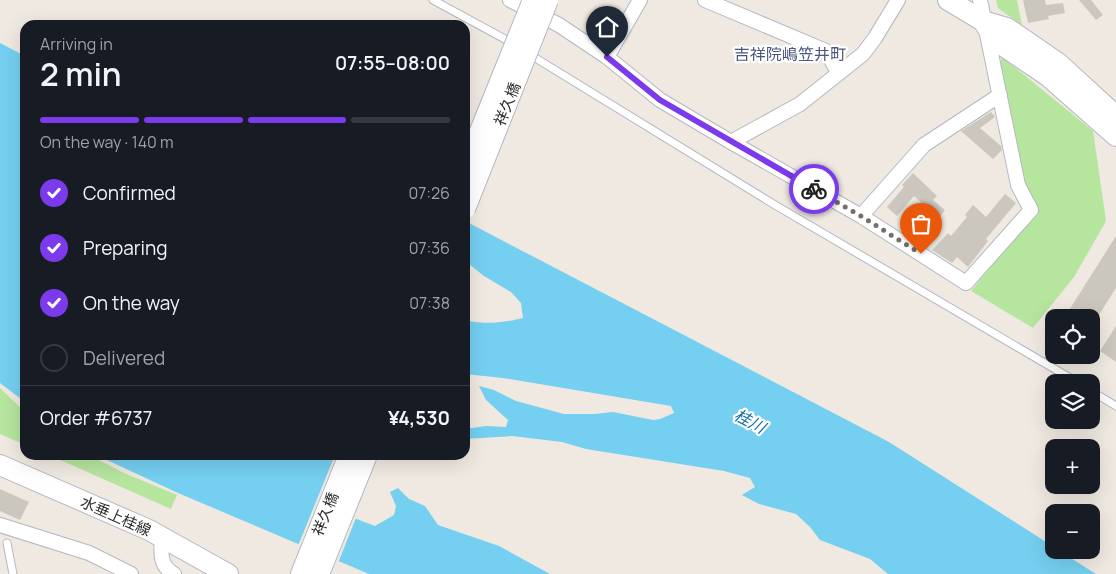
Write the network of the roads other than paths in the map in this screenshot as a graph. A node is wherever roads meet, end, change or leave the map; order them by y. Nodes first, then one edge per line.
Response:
1 (433, 0) edge
2 (510, 0) edge
3 (533, 0) edge
4 (548, 0) edge
5 (640, 0) edge
6 (705, 0) edge
7 (898, 0) edge
8 (948, 0) edge
9 (980, 0) edge
10 (983, 21) junction
11 (607, 57) junction
12 (838, 72) junction
13 (1000, 95) junction
14 (1116, 116) edge
15 (1116, 136) edge
16 (731, 142) junction
17 (470, 156) edge
18 (470, 196) edge
19 (861, 216) junction
20 (1063, 374) edge
21 (1100, 396) edge
22 (1116, 406) edge
23 (347, 460) edge
24 (365, 460) edge
25 (0, 465) edge
26 (0, 525) edge
27 (162, 537) junction
28 (7, 543) dead end
29 (14, 574) edge
30 (131, 574) edge
31 (174, 574) edge
32 (228, 574) edge
33 (301, 574) edge
34 (320, 574) edge

1 - 20 lane
2 - 11 street
3 - 17 street, 祥久橋, bridge
4 - 18 street, 祥久橋, bridge
5 - 11 street
6 - 12 street
7 - 12 street
8 - 10 street
9 - 10 street
10 - 13 street
10 - 14 street
10 - 15 street
11 - 16 street
12 - 16 street
13 - 19 street
13 - 19 street
16 - 19 street
21 - 22 lane
23 - 33 street, 祥久橋
24 - 34 street, 祥久橋
25 - 27 street, 水垂上桂線
26 - 30 street
27 - 31 street
27 - 32 street, 水垂上桂線
28 - 29 lane

